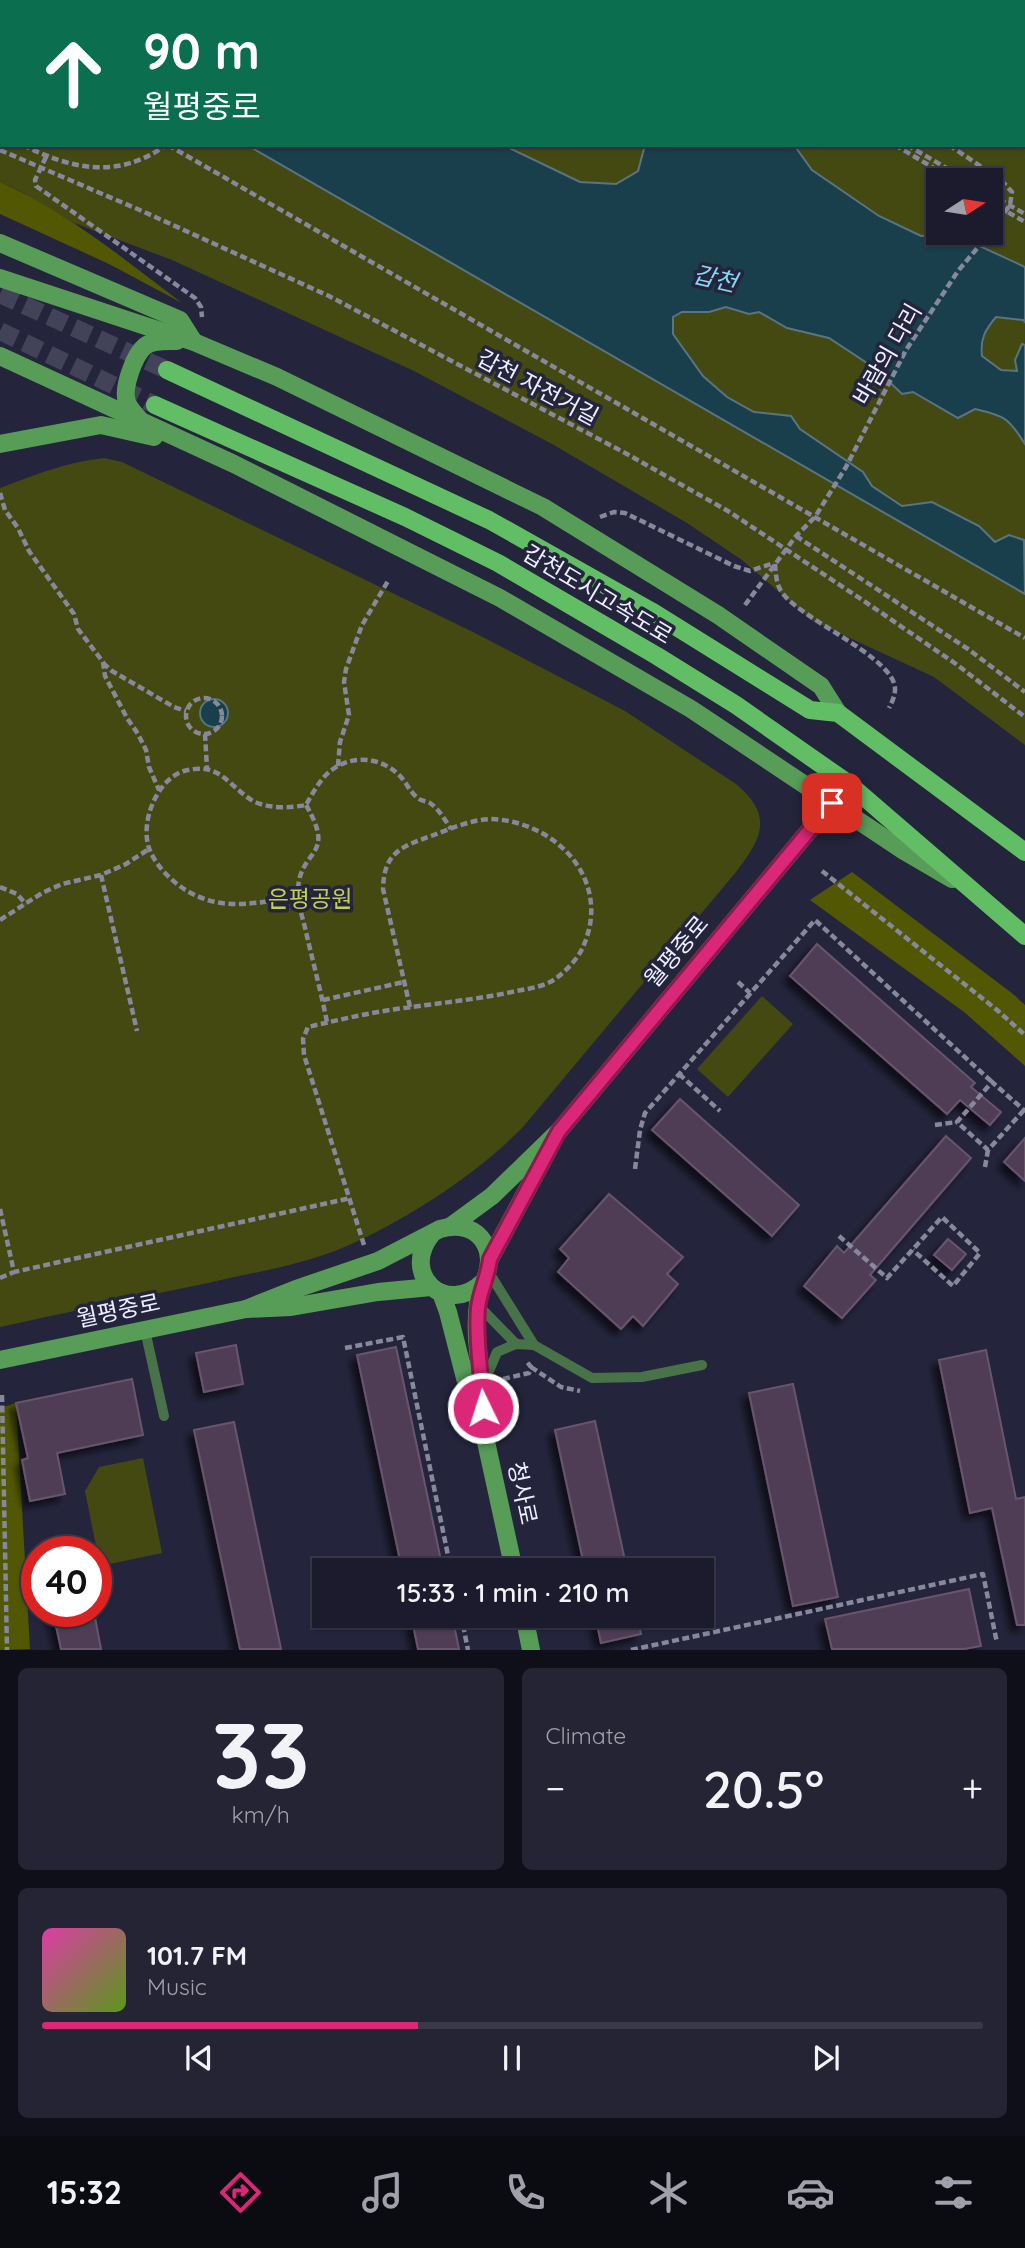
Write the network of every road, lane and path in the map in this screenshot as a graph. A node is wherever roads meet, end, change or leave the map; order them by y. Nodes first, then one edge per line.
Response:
1 (27, 147) edge
2 (163, 147) edge
3 (170, 147) edge
4 (898, 147) edge
5 (910, 147) edge
6 (952, 147) edge
7 (0, 150) edge
8 (46, 157) junction
9 (934, 168) edge
10 (946, 168) edge
11 (40, 169) junction
12 (1003, 201) edge
13 (1010, 205) junction
14 (1003, 209) edge
15 (1007, 211) junction
16 (1025, 214) edge
17 (1003, 218) edge
18 (1025, 222) edge
19 (0, 243) edge
20 (979, 245) edge
21 (0, 278) edge
22 (202, 318) dead end
23 (194, 342) junction
24 (0, 356) edge
25 (167, 370) tunnel mouth
26 (155, 405) tunnel mouth
27 (142, 423) junction
28 (0, 444) edge
29 (190, 444) junction
30 (0, 493) edge
31 (600, 517) dead end
32 (816, 517) junction
33 (796, 536) junction
34 (786, 549) junction
35 (775, 563) junction
36 (388, 581) dead end
37 (745, 605) dead end
38 (1025, 638) edge
39 (103, 662) junction
40 (1025, 692) edge
41 (889, 708) dead end
42 (186, 711) junction
43 (838, 713) junction
44 (1025, 717) edge
45 (205, 734) junction
46 (338, 767) junction
47 (206, 769) junction
48 (159, 790) junction
49 (832, 803) junction
50 (306, 805) junction
51 (451, 829) junction
52 (149, 849) junction
53 (1025, 852) edge
54 (822, 871) dead end
55 (101, 875) junction
56 (0, 887) edge
57 (976, 893) junction
58 (298, 897) junction
59 (26, 904) junction
60 (0, 920) edge
61 (1025, 936) edge
62 (404, 982) junction
63 (738, 982) dead end
64 (750, 993) junction
65 (322, 1000) junction
66 (410, 1007) junction
67 (327, 1022) junction
68 (137, 1031) dead end
69 (1025, 1035) edge
70 (678, 1074) junction
71 (992, 1082) junction
72 (1024, 1110) edge
73 (720, 1111) dead end
74 (957, 1122) junction
75 (935, 1125) dead end
76 (559, 1131) junction
77 (988, 1150) junction
78 (985, 1167) dead end
79 (635, 1169) dead end
80 (351, 1198) junction
81 (0, 1209) edge
82 (451, 1226) junction
83 (431, 1235) junction
84 (839, 1236) dead end
85 (364, 1245) dead end
86 (913, 1250) junction
87 (487, 1270) junction
88 (14, 1272) junction
89 (0, 1278) edge
90 (436, 1290) junction
91 (471, 1300) junction
92 (246, 1309) junction
93 (145, 1330) junction
94 (516, 1344) junction
95 (534, 1345) junction
96 (345, 1348) dead end
97 (0, 1360) edge
98 (527, 1362) dead end
99 (702, 1365) dead end
100 (531, 1367) junction
101 (482, 1388) junction
102 (580, 1391) dead end
103 (2, 1395) dead end
104 (164, 1416) dead end
105 (512, 1427) dead end
106 (483, 1428) junction
107 (449, 1558) edge
108 (511, 1558) edge
109 (464, 1628) edge
110 (527, 1628) edge
111 (997, 1643) dead end
112 (0, 1644) edge
113 (5, 1650) edge
114 (468, 1650) edge
115 (531, 1650) edge
116 (631, 1650) edge

1 - 8 path
2 - 8 path
3 - 32 path
4 - 9 path
5 - 10 path
6 - 13 path
7 - 11 path, 갑천 자전거길
8 - 11 path
11 - 22 path
11 - 34 path, 갑천 자전거길
12 - 13 path
13 - 15 path, 바람의 다리
13 - 16 path
14 - 15 path
15 - 17 path, 바람의 다리
15 - 18 path
19 - 23 street
20 - 32 path, 바람의 다리
21 - 23 street
23 - 27 street
23 - 43 street
24 - 27 street
25 - 43 main road, 갑천도시고속도로
26 - 57 main road, 갑천도시고속도로
27 - 29 street
28 - 29 street
29 - 49 street
30 - 39 path
31 - 35 path
32 - 33 path, 바람의 다리
32 - 38 path
33 - 34 path, 바람의 다리
33 - 40 path
34 - 35 path, 바람의 다리
34 - 44 path, 갑천 자전거길
35 - 37 path, 바람의 다리
35 - 41 path
36 - 46 path
39 - 42 path
39 - 48 path
42 - 45 path
42 - 45 path
43 - 53 main road
45 - 47 path
46 - 50 path
46 - 51 path
47 - 48 path
47 - 50 path
48 - 52 path
49 - 57 street
49 - 76 street, 월평중로
50 - 58 path
51 - 62 path
51 - 66 path
52 - 55 path
52 - 58 path
54 - 69 path
55 - 59 path
55 - 68 path
56 - 59 path
57 - 61 main road, 갑천도시고속도로
58 - 65 path
59 - 60 path
62 - 65 path
62 - 66 path
63 - 64 path
64 - 70 path
64 - 71 path
65 - 67 path
66 - 67 path
67 - 80 path
70 - 73 path
70 - 79 path
71 - 72 path
71 - 74 path
72 - 77 path
74 - 75 path
74 - 77 path
76 - 82 street
76 - 87 street
77 - 78 path
80 - 85 path
80 - 88 path
81 - 88 path
82 - 83 street
82 - 87 street
83 - 90 street
83 - 92 street
84 - 86 path
86 - 86 path
87 - 91 street
87 - 95 lane
88 - 89 path
90 - 91 street
90 - 92 street
90 - 106 street
91 - 94 lane
91 - 101 street
92 - 93 street, 월평중로
93 - 97 street, 월평중로
93 - 104 lane
94 - 95 lane
94 - 101 lane
95 - 99 lane
96 - 107 path
98 - 100 path
100 - 102 path
100 - 105 path
101 - 106 street
103 - 113 path
106 - 108 street, 청사로
109 - 114 path
110 - 115 street
111 - 116 path
112 - 113 path

